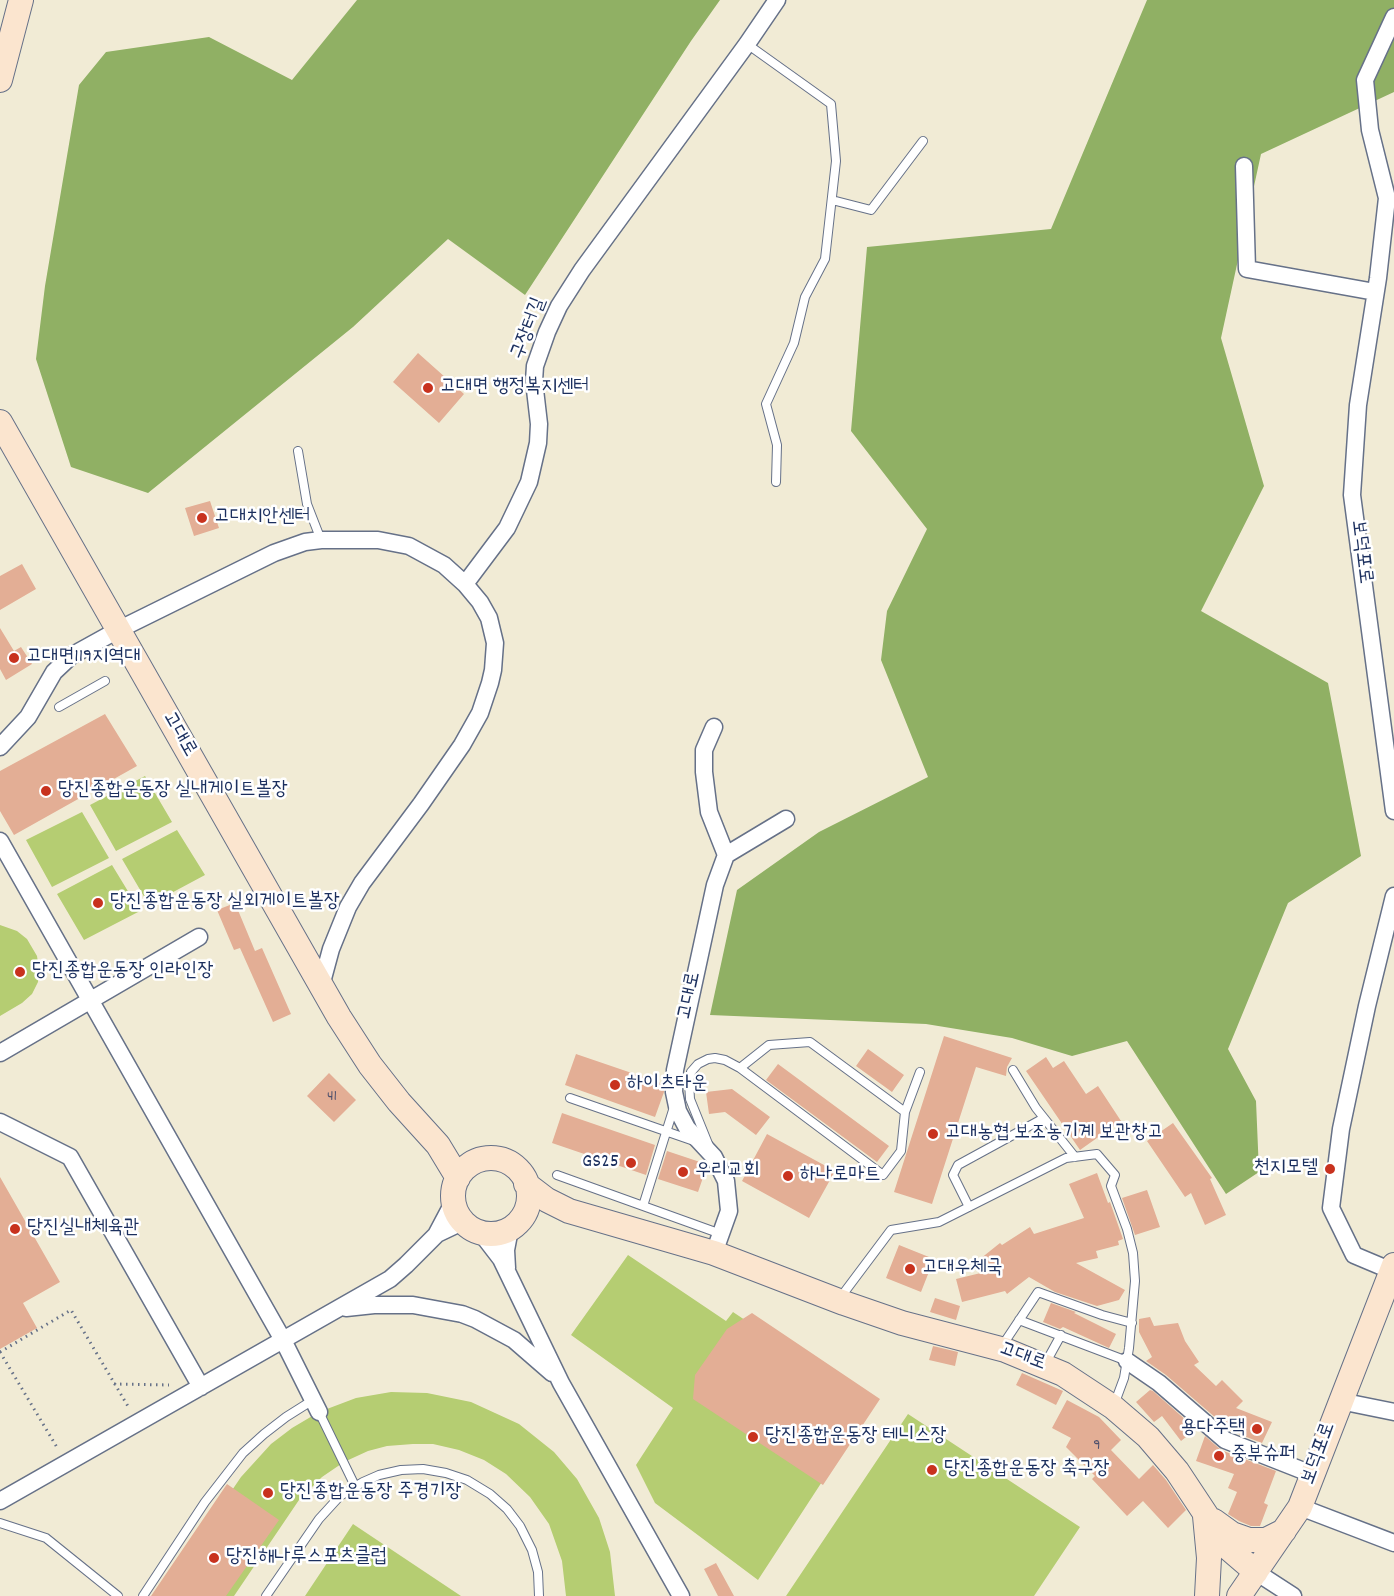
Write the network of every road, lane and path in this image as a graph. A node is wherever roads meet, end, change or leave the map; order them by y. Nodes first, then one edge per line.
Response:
1 (14, 0) edge
2 (21, 0) edge
3 (777, 0) edge
4 (1394, 17) edge
5 (747, 44) junction
6 (6, 57) junction
7 (0, 80) edge
8 (922, 141) dead end
9 (1244, 165) dead end
10 (832, 200) junction
11 (1377, 285) junction
12 (0, 422) edge
13 (297, 451) dead end
14 (776, 482) dead end
15 (321, 540) junction
16 (465, 584) junction
17 (118, 630) junction
18 (105, 681) dead end
19 (59, 707) dead end
20 (714, 727) dead end
21 (0, 747) edge
22 (1394, 811) edge
23 (786, 819) dead end
24 (0, 841) edge
25 (726, 855) junction
26 (1394, 896) edge
27 (199, 937) dead end
28 (321, 986) junction
29 (91, 1000) junction
30 (0, 1053) edge
31 (740, 1068) junction
32 (1013, 1070) dead end
33 (920, 1072) dead end
34 (570, 1098) dead end
35 (676, 1101) junction
36 (905, 1112) junction
37 (1044, 1118) junction
38 (0, 1122) edge
39 (426, 1130) junction
40 (667, 1131) junction
41 (699, 1143) junction
42 (1075, 1157) junction
43 (714, 1158) junction
44 (488, 1159) junction
45 (557, 1175) dead end
46 (526, 1184) junction
47 (456, 1189) junction
48 (643, 1206) junction
49 (969, 1207) junction
50 (569, 1211) junction
51 (516, 1223) junction
52 (474, 1229) junction
53 (436, 1235) junction
54 (718, 1244) junction
55 (1393, 1268) edge
56 (508, 1275) junction
57 (838, 1301) junction
58 (1386, 1307) edge
59 (339, 1309) junction
60 (1019, 1320) junction
61 (1132, 1323) junction
62 (1061, 1335) junction
63 (283, 1340) junction
64 (1000, 1349) junction
65 (0, 1352) edge
66 (1127, 1361) junction
67 (1045, 1365) junction
68 (561, 1383) junction
69 (114, 1384) junction
70 (201, 1387) junction
71 (1340, 1401) junction
72 (316, 1406) junction
73 (1113, 1407) junction
74 (1394, 1412) edge
75 (138, 1423) junction
76 (66, 1464) junction
77 (1314, 1475) junction
78 (355, 1486) junction
79 (0, 1501) edge
80 (1300, 1507) junction
81 (1205, 1514) junction
82 (0, 1523) edge
83 (1284, 1531) junction
84 (1394, 1543) edge
85 (1257, 1572) junction
86 (118, 1596) edge
87 (143, 1596) edge
88 (266, 1596) edge
89 (540, 1596) edge
90 (681, 1596) edge
91 (1207, 1596) edge
92 (1239, 1596) edge
93 (1293, 1596) edge

1 - 6 street
2 - 6 street
3 - 5 street, 구장터길
4 - 11 street, 보덕포로
5 - 10 lane
5 - 16 street, 구장터길
6 - 7 street
8 - 10 lane
9 - 11 street
10 - 14 lane
11 - 22 street, 보덕포로
12 - 17 street, 고대로
13 - 15 lane
15 - 16 street
15 - 17 street
16 - 28 street
17 - 21 street
17 - 28 street, 고대로
18 - 19 lane
20 - 25 street
23 - 25 street
24 - 29 street
25 - 35 street, 고대로
26 - 55 street
27 - 29 street
28 - 39 street, 고대로
29 - 30 street
29 - 63 street
31 - 36 lane
31 - 36 lane
31 - 43 lane
32 - 37 lane
33 - 36 lane
34 - 40 lane
35 - 40 lane
35 - 41 street, 고대로
37 - 42 lane
37 - 49 lane
38 - 70 street
39 - 44 street
39 - 47 street
40 - 41 lane
40 - 48 lane
41 - 43 street, 고대로
42 - 49 lane
42 - 61 lane
43 - 54 street, 고대로
44 - 46 street
44 - 47 street
45 - 48 lane
46 - 50 street
46 - 51 street
47 - 52 street
47 - 53 street
48 - 54 lane
49 - 57 lane
50 - 51 street
50 - 54 street, 고대로
51 - 52 street
51 - 56 street
52 - 53 street
52 - 56 street
53 - 59 street
54 - 57 street, 고대로
55 - 58 street, 보덕포로
56 - 68 street
57 - 64 street, 고대로
58 - 71 street, 보덕포로
59 - 63 street
59 - 68 street
60 - 61 lane
60 - 62 lane
60 - 64 lane
61 - 66 lane
62 - 66 lane
62 - 67 lane
63 - 70 street
63 - 72 street
64 - 67 street, 고대로
65 - 69 path
65 - 76 path
66 - 73 lane
66 - 77 street
67 - 73 street, 고대로
68 - 90 street
69 - 70 path
69 - 75 path
70 - 75 street
71 - 74 street, 보덕포로
71 - 77 street, 보덕포로
72 - 78 lane
72 - 87 lane
73 - 81 street, 고대로
75 - 76 street
76 - 79 street
77 - 80 street, 보덕포로
78 - 88 lane
78 - 89 lane
80 - 83 street, 보덕포로
80 - 84 street, 보덕포로
81 - 83 street
81 - 85 street, 고대로
81 - 91 street
82 - 86 lane
83 - 85 street, 보덕포로
85 - 92 street, 보덕포로
85 - 93 street

